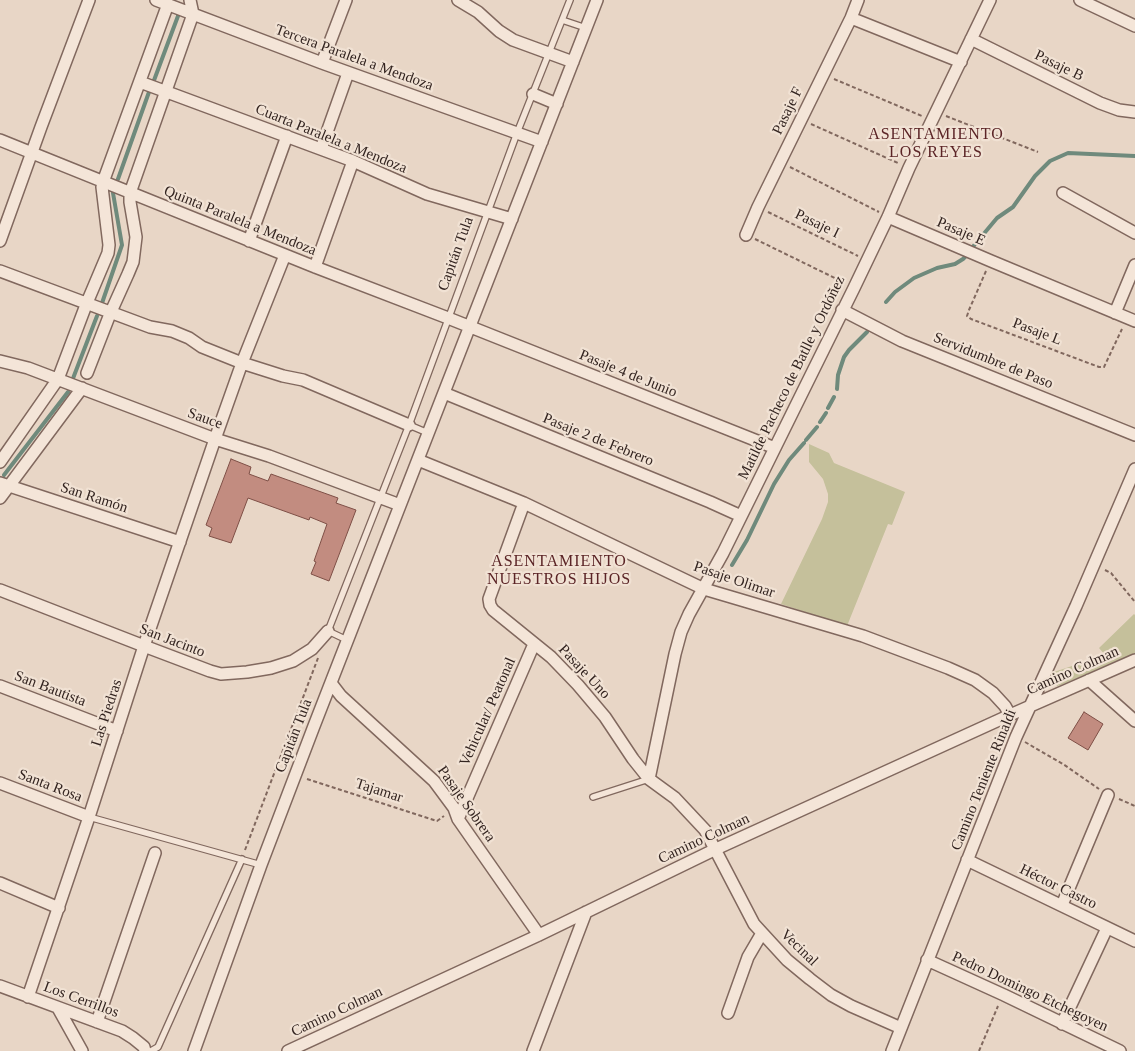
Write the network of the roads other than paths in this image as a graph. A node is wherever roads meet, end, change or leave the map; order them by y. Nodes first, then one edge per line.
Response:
1 (89, 0) edge
2 (156, 0) edge
3 (190, 0) edge
4 (346, 0) edge
5 (458, 0) edge
6 (570, 0) edge
7 (597, 0) edge
8 (858, 0) edge
9 (990, 0) edge
10 (1080, 0) edge
11 (167, 2) edge
12 (193, 14) junction
13 (851, 18) junction
14 (562, 20) junction
15 (1135, 26) edge
16 (586, 28) junction
17 (971, 39) junction
18 (549, 53) junction
19 (573, 62) junction
20 (961, 62) junction
21 (322, 63) junction
22 (348, 73) junction
23 (140, 82) junction
24 (166, 92) junction
25 (533, 94) junction
26 (557, 104) junction
27 (1135, 112) edge
28 (517, 133) junction
29 (287, 136) junction
30 (0, 140) edge
31 (542, 142) junction
32 (321, 149) junction
33 (32, 154) junction
34 (353, 161) junction
35 (103, 182) junction
36 (130, 193) junction
37 (1063, 193) dead end
38 (488, 212) junction
39 (888, 217) junction
40 (512, 220) junction
41 (1135, 233) edge
42 (746, 235) road end
43 (0, 241) edge
44 (250, 241) junction
45 (285, 256) junction
46 (1135, 265) edge
47 (315, 268) junction
48 (0, 271) edge
49 (86, 305) junction
50 (842, 310) junction
51 (1115, 313) junction
52 (110, 314) junction
53 (448, 318) junction
54 (1131, 319) edge
55 (470, 326) junction
56 (0, 361) edge
57 (242, 363) junction
58 (88, 373) dead end
59 (58, 379) junction
60 (82, 388) junction
61 (444, 393) junction
62 (409, 426) junction
63 (428, 433) junction
64 (1135, 435) edge
65 (215, 439) junction
66 (775, 448) junction
67 (418, 460) junction
68 (0, 462) edge
69 (1135, 469) edge
70 (5, 485) edge
71 (0, 498) edge
72 (381, 498) junction
73 (524, 503) junction
74 (400, 505) junction
75 (741, 516) junction
76 (180, 542) junction
77 (704, 589) junction
78 (0, 590) edge
79 (328, 631) junction
80 (348, 640) junction
81 (534, 644) junction
82 (144, 646) junction
83 (1135, 660) edge
84 (1089, 680) junction
85 (330, 683) junction
86 (0, 686) edge
87 (1030, 706) junction
88 (1010, 715) junction
89 (1135, 721) edge
90 (116, 731) junction
91 (649, 778) junction
92 (0, 782) edge
93 (1108, 795) road end
94 (593, 797) dead end
95 (456, 814) junction
96 (89, 817) junction
97 (716, 850) junction
98 (155, 853) dead end
99 (242, 859) junction
100 (967, 860) junction
101 (261, 865) junction
102 (0, 883) edge
103 (1062, 905) junction
104 (58, 908) junction
105 (586, 912) junction
106 (1107, 928) junction
107 (762, 932) junction
108 (539, 935) junction
109 (1135, 941) edge
110 (928, 960) junction
111 (0, 986) edge
112 (13, 991) junction
113 (28, 997) junction
114 (0, 998) edge
115 (58, 1008) junction
116 (728, 1013) dead end
117 (98, 1022) junction
118 (1062, 1024) junction
119 (901, 1028) junction
120 (82, 1051) edge
121 (145, 1051) edge
122 (151, 1051) edge
123 (194, 1051) edge
124 (288, 1051) edge
125 (533, 1051) edge
126 (892, 1051) edge
127 (1120, 1051) edge

1 - 33 street
2 - 11 street, Tercera Paralela a Mendoza
3 - 12 street
4 - 21 street
5 - 18 street
6 - 14 lane, Capitán Tula
7 - 16 street, Capitán Tula
8 - 13 street, Pasaje F
9 - 17 street, Matilde Pacheco de Batlle y Ordóñez
10 - 15 street
11 - 12 street, Tercera Paralela a Mendoza
11 - 23 street
12 - 21 street, Tercera Paralela a Mendoza
12 - 24 street
13 - 20 street
13 - 42 street, Pasaje F
14 - 16 lane
14 - 18 lane, Capitán Tula
16 - 19 street, Capitán Tula
17 - 20 street, Matilde Pacheco de Batlle y Ordóñez
17 - 27 street, Pasaje B
18 - 19 street
18 - 25 lane, Capitán Tula
19 - 26 street, Capitán Tula
20 - 39 street, Matilde Pacheco de Batlle y Ordóñez
21 - 22 street, Tercera Paralela a Mendoza
22 - 28 street, Tercera Paralela a Mendoza
22 - 32 street
23 - 24 street, Cuarta Paralela a Mendoza
23 - 35 street
24 - 29 street, Cuarta Paralela a Mendoza
24 - 36 street
25 - 26 street
25 - 28 lane, Capitán Tula
26 - 31 street, Capitán Tula
28 - 31 street, Tercera Paralela a Mendoza
28 - 38 lane, Capitán Tula
29 - 32 street, Cuarta Paralela a Mendoza
29 - 44 street
30 - 33 street, Quinta Paralela a Mendoza
31 - 40 street, Capitán Tula
32 - 34 street, Cuarta Paralela a Mendoza
33 - 35 street, Quinta Paralela a Mendoza
33 - 43 street
34 - 38 street, Cuarta Paralela a Mendoza
34 - 47 street
35 - 36 street, Quinta Paralela a Mendoza
35 - 49 street
36 - 44 street, Quinta Paralela a Mendoza
36 - 52 street
37 - 41 street
38 - 40 street, Cuarta Paralela a Mendoza
38 - 53 lane, Capitán Tula
39 - 50 street, Matilde Pacheco de Batlle y Ordóñez
39 - 51 street, Pasaje E
40 - 55 street, Capitán Tula
44 - 45 street, Quinta Paralela a Mendoza
45 - 47 street, Quinta Paralela a Mendoza
45 - 57 street
46 - 51 street
47 - 53 street, Quinta Paralela a Mendoza
48 - 49 street
49 - 52 street
49 - 59 street
50 - 64 street, Servidumbre de Paso
50 - 66 street, Matilde Pacheco de Batlle y Ordóñez
51 - 54 street, Pasaje E
52 - 57 street
52 - 58 street
53 - 55 street, Quinta Paralela a Mendoza
53 - 62 lane, Capitán Tula
55 - 61 street, Capitán Tula
55 - 66 street, Pasaje 4 de Junio
56 - 59 street, Sauce
57 - 62 street
57 - 65 street
59 - 60 street, Sauce
59 - 68 street
60 - 65 street, Sauce
60 - 70 street
61 - 63 street, Capitán Tula
61 - 75 street, Pasaje 2 de Febrero
62 - 63 lane
62 - 72 lane, Capitán Tula
63 - 67 street, Capitán Tula
65 - 72 street, Sauce
65 - 76 street, Las Piedras
66 - 75 street, Matilde Pacheco de Batlle y Ordóñez
67 - 73 street, Pasaje Olimar
67 - 74 street, Capitán Tula
69 - 87 street, Camino Teniente Rinaldi
70 - 71 street
70 - 76 street, San Ramón
72 - 74 street, Sauce
72 - 79 lane, Capitán Tula
73 - 77 street, Pasaje Olimar
73 - 81 street, Pasaje Uno
74 - 80 street, Capitán Tula
75 - 77 street, Matilde Pacheco de Batlle y Ordóñez
76 - 82 street, Las Piedras
77 - 88 street, Pasaje Olimar
77 - 91 street, Matilde Pacheco de Batlle y Ordóñez
78 - 82 street, San Jacinto
79 - 80 lane
79 - 82 street, San Jacinto
80 - 85 street, Capitán Tula
81 - 91 street, Pasaje Uno
81 - 95 street, Vehicular/ Peatonal
82 - 90 street, Las Piedras
83 - 84 street, Camino Colman
84 - 87 street, Camino Colman
84 - 89 street
85 - 95 street, Pasaje Sobrera
85 - 101 street, Capitán Tula
86 - 90 street, San Bautista
87 - 88 street, Camino Colman
87 - 100 street, Camino Teniente Rinaldi
88 - 97 street, Camino Colman
90 - 96 street, Las Piedras
91 - 94 lane
91 - 97 street, Pasaje Uno
92 - 96 street, Santa Rosa
93 - 103 street
95 - 108 street, Pasaje Sobrera
96 - 99 lane
96 - 104 street, Las Piedras
97 - 105 street, Camino Colman
97 - 107 street, Vecinal
98 - 117 street
99 - 101 lane
99 - 122 lane
100 - 103 street, Héctor Castro
100 - 110 street, Camino Teniente Rinaldi
101 - 123 street, Capitán Tula
102 - 104 street
103 - 106 street, Héctor Castro
104 - 113 street, Las Piedras
105 - 108 street, Camino Colman
105 - 125 street
106 - 109 street, Héctor Castro
106 - 118 street
107 - 116 street
107 - 119 street, Vecinal
108 - 124 street, Camino Colman
110 - 118 street, Pedro Domingo Etchegoyen
110 - 119 street, Camino Teniente Rinaldi
111 - 112 street, Los Cerrillos
112 - 113 street, Los Cerrillos
112 - 114 street
113 - 115 street, Los Cerrillos
115 - 117 street, Los Cerrillos
115 - 120 street
117 - 121 street, Los Cerrillos
118 - 127 street, Pedro Domingo Etchegoyen
119 - 126 street, Camino Teniente Rinaldi

